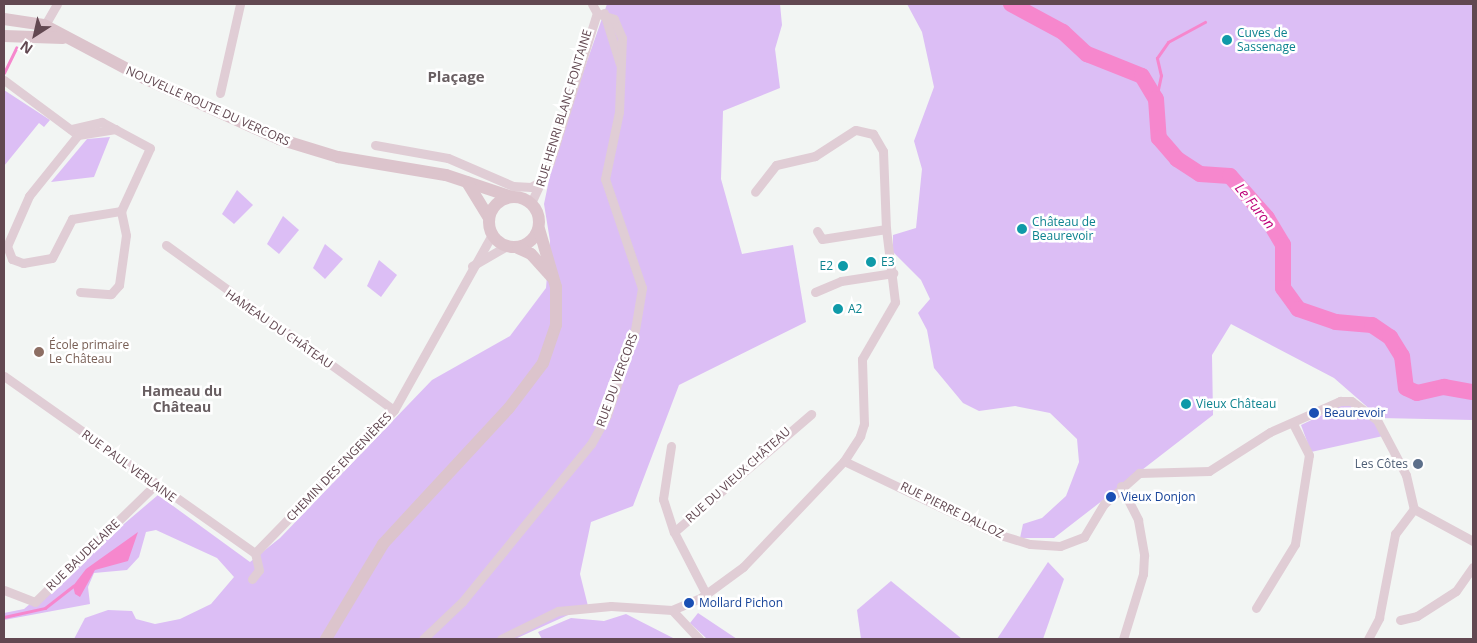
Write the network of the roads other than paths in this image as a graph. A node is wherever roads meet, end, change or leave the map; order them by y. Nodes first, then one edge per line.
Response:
1 (57, 4) edge
2 (240, 4) edge
3 (592, 4) edge
4 (601, 13) junction
5 (4, 19) edge
6 (42, 30) junction
7 (4, 36) edge
8 (4, 80) edge
9 (220, 93) dead end
10 (74, 132) junction
11 (375, 145) dead end
12 (543, 180) junction
13 (467, 182) junction
14 (755, 192) dead end
15 (512, 197) junction
16 (531, 203) junction
17 (121, 212) junction
18 (489, 218) junction
19 (886, 228) junction
20 (539, 229) junction
21 (817, 231) dead end
22 (492, 235) junction
23 (166, 245) dead end
24 (512, 247) junction
25 (470, 268) junction
26 (893, 273) junction
27 (556, 287) junction
28 (80, 292) dead end
29 (815, 292) dead end
30 (4, 376) edge
31 (394, 410) junction
32 (811, 414) dead end
33 (1293, 423) junction
34 (671, 446) dead end
35 (844, 461) junction
36 (156, 484) junction
37 (1121, 486) junction
38 (1414, 509) junction
39 (674, 532) junction
40 (1473, 541) edge
41 (255, 553) junction
42 (1473, 567) edge
43 (252, 579) dead end
44 (4, 590) edge
45 (706, 594) junction
46 (1256, 608) dead end
47 (672, 610) junction
48 (1400, 620) dead end
49 (326, 639) edge
50 (423, 639) edge
51 (501, 639) edge
52 (699, 639) edge
53 (1123, 639) edge
54 (1368, 639) edge

1 - 6 street
2 - 9 street
3 - 4 street, RUE DU VERCORS
4 - 12 street, RUE HENRI BLANC FONTAINE
4 - 50 street, RUE DU VERCORS
5 - 6 main road, NOUVELLE ROUTE DU VERCORS
6 - 7 main road, NOUVELLE ROUTE DU VERCORS
6 - 13 main road, NOUVELLE ROUTE DU VERCORS
8 - 10 street
10 - 17 street
10 - 17 street
11 - 12 street
12 - 16 street, RUE HENRI BLANC FONTAINE
13 - 15 main road, NOUVELLE ROUTE DU VERCORS
13 - 18 main road
14 - 19 street
15 - 16 main road
15 - 18 main road
16 - 20 main road
17 - 28 street
18 - 22 main road
19 - 21 street
19 - 26 street
20 - 24 main road
20 - 27 main road
22 - 24 main road
22 - 25 street, CHEMIN DES ENGENIÈRES
23 - 31 street, HAMEAU DU CHÂTEAU
24 - 25 street
24 - 27 main road
25 - 31 street, CHEMIN DES ENGENIÈRES
26 - 29 street
26 - 35 street
27 - 49 main road
30 - 36 street, RUE PAUL VERLAINE
31 - 41 street, CHEMIN DES ENGENIÈRES
32 - 39 street, RUE DU VIEUX CHÂTEAU
33 - 37 street, RUE PIERRE DALLOZ
33 - 38 street, RUE PIERRE DALLOZ
33 - 46 street
34 - 39 street
35 - 37 street, RUE PIERRE DALLOZ
35 - 45 street
36 - 41 street, RUE PAUL VERLAINE
36 - 44 street, RUE BAUDELAIRE
37 - 53 street
38 - 40 street
38 - 54 street
39 - 45 street, RUE DU VIEUX CHÂTEAU
41 - 43 street
42 - 48 street
45 - 47 street
47 - 51 street
47 - 52 street

